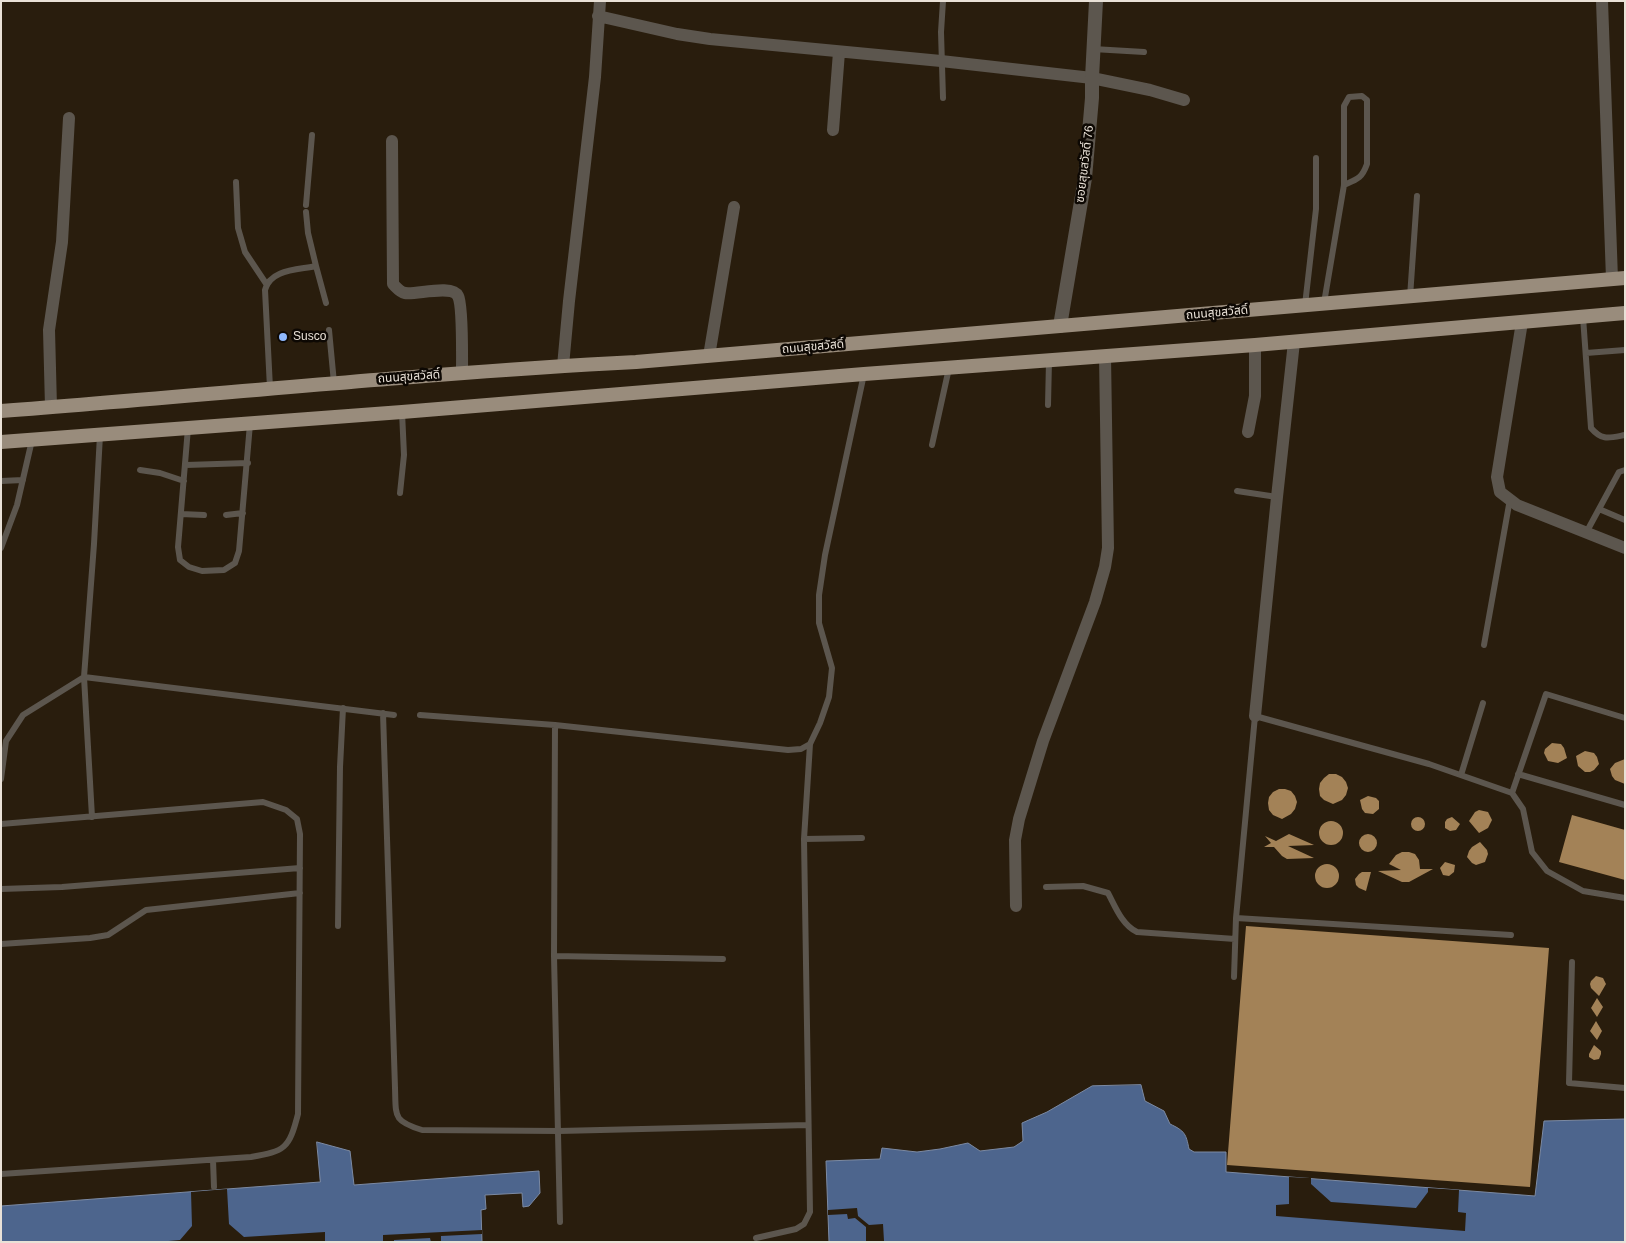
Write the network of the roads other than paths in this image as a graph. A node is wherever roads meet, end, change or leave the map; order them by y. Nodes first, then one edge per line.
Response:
1 (600, 1) edge
2 (943, 1) edge
3 (1096, 1) edge
4 (1602, 1) edge
5 (598, 16) junction
6 (1093, 49) junction
7 (839, 52) junction
8 (1144, 52) dead end
9 (941, 61) junction
10 (1092, 78) junction
11 (943, 98) dead end
12 (1184, 100) dead end
13 (69, 118) dead end
14 (833, 130) dead end
15 (312, 135) dead end
16 (392, 141) dead end
17 (1316, 158) dead end
18 (236, 182) dead end
19 (1344, 184) junction
20 (1417, 196) dead end
21 (734, 206) dead end
22 (316, 266) junction
23 (1618, 278) edge
24 (267, 285) junction
25 (1410, 296) junction
26 (326, 303) dead end
27 (1324, 304) junction
28 (1306, 305) junction
29 (1625, 313) edge
30 (1583, 317) junction
31 (1522, 322) junction
32 (1060, 326) junction
33 (329, 330) dead end
34 (1294, 342) junction
35 (1255, 346) junction
36 (1625, 350) edge
37 (1586, 353) junction
38 (709, 356) junction
39 (1105, 356) junction
40 (1049, 361) junction
41 (563, 366) junction
42 (948, 368) junction
43 (462, 374) junction
44 (864, 374) junction
45 (334, 383) junction
46 (270, 388) junction
47 (1048, 405) dead end
48 (51, 407) junction
49 (1, 411) edge
50 (402, 412) junction
51 (250, 424) junction
52 (188, 428) junction
53 (1248, 432) dead end
54 (100, 434) junction
55 (1625, 435) edge
56 (32, 440) junction
57 (1, 442) edge
58 (932, 445) dead end
59 (248, 463) junction
60 (186, 465) junction
61 (140, 470) dead end
62 (1625, 470) edge
63 (23, 480) junction
64 (1, 481) edge
65 (184, 481) junction
66 (1237, 491) dead end
67 (400, 493) dead end
68 (1277, 497) junction
69 (1510, 499) junction
70 (1599, 509) junction
71 (181, 514) junction
72 (243, 514) junction
73 (204, 515) dead end
74 (226, 515) dead end
75 (1625, 520) edge
76 (1586, 533) junction
77 (1, 548) edge
78 (1625, 548) edge
79 (1484, 645) dead end
80 (84, 677) junction
81 (1483, 703) dead end
82 (343, 708) junction
83 (383, 714) junction
84 (394, 715) dead end
85 (420, 715) dead end
86 (1255, 716) junction
87 (1625, 718) edge
88 (555, 724) junction
89 (810, 744) junction
90 (1518, 774) junction
91 (1461, 775) junction
92 (1, 779) edge
93 (1512, 793) junction
94 (1625, 805) edge
95 (92, 816) junction
96 (1, 824) edge
97 (862, 838) dead end
98 (804, 839) junction
99 (300, 868) junction
100 (1046, 887) dead end
101 (1, 889) edge
102 (300, 893) junction
103 (1625, 898) edge
104 (1016, 906) dead end
105 (1236, 918) junction
106 (338, 926) dead end
107 (1511, 935) dead end
108 (1235, 939) junction
109 (1, 944) edge
110 (554, 956) junction
111 (723, 959) dead end
112 (1572, 962) dead end
113 (1234, 977) dead end
114 (1625, 1088) edge
115 (808, 1126) junction
116 (559, 1131) junction
117 (213, 1160) junction
118 (1, 1174) edge
119 (214, 1187) dead end
120 (560, 1222) dead end
121 (756, 1238) dead end

1 - 5 street
2 - 9 lane
3 - 6 street, ซอยสุขสวัสดิ์ 76
4 - 23 street
5 - 7 street
5 - 41 street
6 - 8 lane
6 - 10 street, ซอยสุขสวัสดิ์ 76
7 - 9 street
7 - 14 street
9 - 10 street
9 - 11 lane
10 - 12 street
10 - 32 street, ซอยสุขสวัสดิ์ 76
13 - 48 street
15 - 22 lane
16 - 43 street
17 - 28 lane
18 - 24 lane
19 - 19 lane
19 - 27 lane
20 - 25 lane
21 - 38 street
22 - 24 lane
22 - 26 lane
23 - 25 main road, ถนนสุขสวัสดิ์
24 - 46 lane
25 - 27 main road, ถนนสุขสวัสดิ์
27 - 28 main road, ถนนสุขสวัสดิ์
28 - 32 main road, ถนนสุขสวัสดิ์
29 - 30 main road
30 - 31 main road
30 - 37 lane
31 - 34 main road
31 - 69 street
32 - 38 main road, ถนนสุขสวัสดิ์
33 - 45 lane
34 - 35 main road
34 - 68 street
35 - 39 main road
35 - 53 street
36 - 37 lane
37 - 55 lane
38 - 41 main road, ถนนสุขสวัสดิ์
39 - 40 main road
39 - 104 street
40 - 42 main road
40 - 47 lane
41 - 43 main road, ถนนสุขสวัสดิ์
42 - 44 main road
42 - 58 lane
43 - 45 main road, ถนนสุขสวัสดิ์
44 - 50 main road
44 - 89 lane
45 - 46 main road, ถนนสุขสวัสดิ์
46 - 48 main road, ถนนสุขสวัสดิ์
48 - 49 main road, ถนนสุขสวัสดิ์
50 - 51 main road
50 - 67 lane
51 - 52 main road
51 - 59 lane
52 - 54 main road
52 - 60 lane
54 - 56 main road
54 - 80 lane
56 - 57 main road
56 - 63 lane
59 - 60 lane
59 - 72 lane
60 - 65 lane
61 - 65 lane
62 - 70 lane
63 - 64 lane
63 - 77 lane
65 - 71 lane
66 - 68 lane
68 - 86 street
69 - 76 street
69 - 79 lane
70 - 75 lane
70 - 76 lane
71 - 72 lane
71 - 73 lane
72 - 74 lane
76 - 78 street
80 - 82 lane
80 - 92 lane
80 - 95 lane
81 - 91 lane
82 - 83 lane
82 - 106 lane
83 - 84 lane
83 - 116 lane
85 - 88 lane
86 - 91 lane
86 - 105 lane
87 - 90 lane
88 - 89 lane
88 - 110 lane
89 - 98 lane
90 - 93 lane
90 - 94 lane
91 - 93 lane
93 - 103 lane
95 - 96 lane
95 - 99 lane
97 - 98 lane
98 - 115 lane
99 - 101 lane
99 - 102 lane
100 - 108 lane
102 - 109 lane
102 - 117 lane
105 - 107 lane
105 - 108 lane
108 - 113 lane
110 - 111 lane
110 - 116 lane
112 - 114 lane
115 - 116 lane
115 - 121 lane
116 - 120 lane
117 - 118 lane
117 - 119 lane

